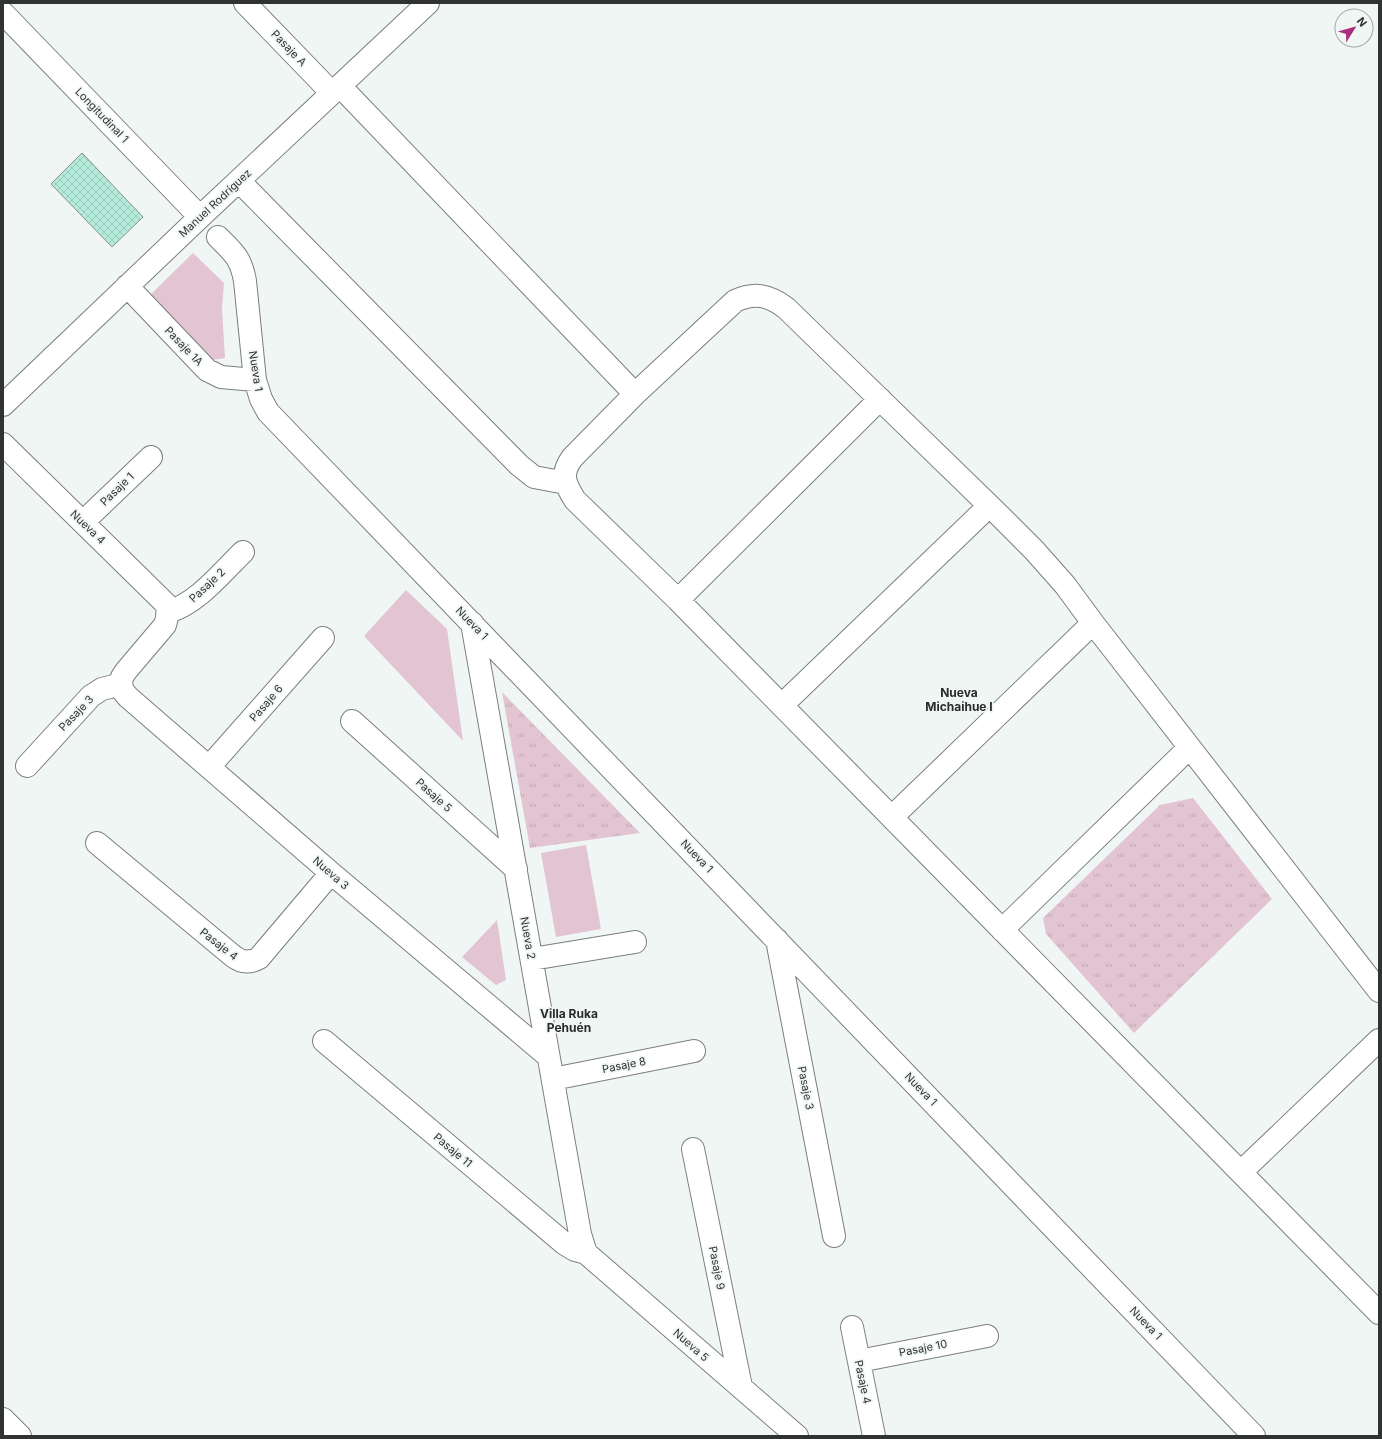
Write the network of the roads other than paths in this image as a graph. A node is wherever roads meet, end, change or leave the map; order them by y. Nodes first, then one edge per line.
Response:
1 (245, 3) edge
2 (428, 3) edge
3 (3, 13) edge
4 (336, 89) junction
5 (239, 181) junction
6 (200, 217) junction
7 (218, 237) dead end
8 (127, 286) junction
9 (255, 380) junction
10 (635, 394) junction
11 (880, 399) junction
12 (3, 405) edge
13 (3, 444) edge
14 (151, 457) dead end
15 (566, 483) junction
16 (989, 506) junction
17 (83, 522) junction
18 (243, 552) dead end
19 (678, 600) junction
20 (168, 612) junction
21 (472, 623) junction
22 (1093, 623) junction
23 (323, 638) dead end
24 (121, 684) junction
25 (782, 705) junction
26 (352, 721) dead end
27 (1190, 748) junction
28 (27, 766) dead end
29 (209, 767) junction
30 (892, 817) junction
31 (97, 843) dead end
32 (516, 869) junction
33 (331, 873) junction
34 (1002, 930) junction
35 (777, 940) junction
36 (635, 942) dead end
37 (532, 959) junction
38 (1379, 991) edge
39 (1379, 1040) edge
40 (324, 1041) dead end
41 (694, 1051) dead end
42 (548, 1056) junction
43 (553, 1079) junction
44 (693, 1149) dead end
45 (1241, 1172) junction
46 (834, 1236) dead end
47 (586, 1254) junction
48 (1379, 1313) edge
49 (852, 1327) dead end
50 (987, 1336) dead end
51 (859, 1361) junction
52 (741, 1387) junction
53 (3, 1419) edge
54 (20, 1436) edge
55 (796, 1436) edge
56 (874, 1436) edge
57 (1254, 1436) edge

1 - 4 street, Pasaje A
2 - 4 street, Manuel Rodríguez
3 - 6 street, Longitudinal 1
4 - 5 street, Manuel Rodríguez
4 - 10 street, Pasaje A
5 - 6 street, Manuel Rodríguez
5 - 15 street
6 - 8 street, Manuel Rodríguez
7 - 9 street, Nueva 1
8 - 9 street, Pasaje 1A
8 - 12 street, Manuel Rodríguez
9 - 21 street, Nueva 1
10 - 11 street
10 - 15 street
11 - 16 street
11 - 19 street
13 - 17 street, Nueva 4
14 - 17 street, Pasaje 1
15 - 19 street
16 - 22 street
16 - 25 street
17 - 20 street, Nueva 4
18 - 20 street, Pasaje 2
19 - 25 street
20 - 24 street
21 - 32 street, Nueva 2
21 - 35 street, Nueva 1
22 - 27 street
22 - 30 street
23 - 29 street, Pasaje 6
24 - 28 street, Pasaje 3
24 - 29 street, Nueva 3
25 - 30 street
26 - 32 street, Pasaje 5
27 - 34 street
27 - 38 street
29 - 33 street, Nueva 3
30 - 34 street
31 - 33 street, Pasaje 4
32 - 37 street, Nueva 2
33 - 42 street, Nueva 3
34 - 45 street
35 - 46 street, Pasaje 3
35 - 57 street, Nueva 1
36 - 37 street
37 - 42 street, Nueva 2
39 - 45 street
40 - 47 street, Pasaje 11
41 - 43 street, Pasaje 8
42 - 43 street, Nueva 2
43 - 47 street, Nueva 2
44 - 52 street, Pasaje 9
45 - 48 street
47 - 52 street, Nueva 5
49 - 51 street, Pasaje 4
50 - 51 street, Pasaje 10
51 - 56 street, Pasaje 4
52 - 55 street, Nueva 5
53 - 54 street

